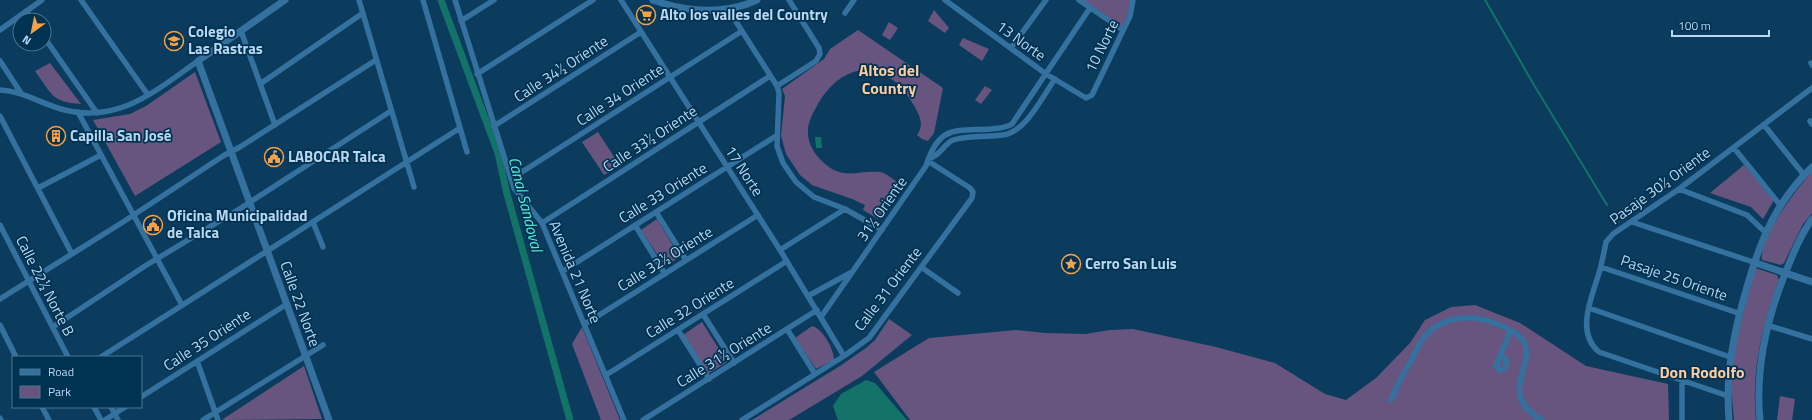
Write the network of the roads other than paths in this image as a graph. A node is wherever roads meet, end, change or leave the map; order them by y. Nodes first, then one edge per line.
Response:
1 (42, 0) edge
2 (81, 0) edge
3 (285, 0) edge
4 (359, 0) edge
5 (423, 0) edge
6 (455, 0) edge
7 (494, 0) edge
8 (593, 0) edge
9 (621, 0) edge
10 (652, 0) edge
11 (757, 0) edge
12 (789, 0) edge
13 (854, 0) edge
14 (945, 0) edge
15 (1046, 0) edge
16 (1079, 0) edge
17 (1133, 0) edge
18 (1090, 8) junction
19 (728, 9) junction
20 (26, 12) edge
21 (363, 13) junction
22 (845, 14) dead end
23 (461, 21) junction
24 (12, 22) edge
25 (0, 30) edge
26 (1122, 30) junction
27 (241, 31) junction
28 (742, 31) junction
29 (641, 32) junction
30 (1011, 48) junction
31 (52, 49) edge
32 (198, 60) junction
33 (376, 60) junction
34 (0, 61) edge
35 (477, 74) junction
36 (1046, 74) junction
37 (770, 76) junction
38 (670, 77) junction
39 (1055, 80) junction
40 (260, 84) junction
41 (777, 86) junction
42 (1812, 88) edge
43 (0, 90) edge
44 (21, 93) junction
45 (148, 95) junction
46 (1086, 98) joint
47 (391, 111) junction
48 (78, 112) junction
49 (97, 113) junction
50 (0, 116) edge
51 (698, 122) junction
52 (275, 125) junction
53 (1764, 125) junction
54 (494, 126) junction
55 (1010, 126) junction
56 (460, 128) junction
57 (1014, 132) junction
58 (776, 136) junction
59 (1734, 148) junction
60 (232, 152) junction
61 (467, 152) dead end
62 (101, 155) junction
63 (928, 160) junction
64 (406, 162) junction
65 (727, 167) junction
66 (1812, 168) edge
67 (1804, 175) junction
68 (511, 179) junction
69 (414, 187) dead end
70 (38, 188) junction
71 (1679, 189) junction
72 (250, 202) junction
73 (1781, 206) junction
74 (845, 209) junction
75 (656, 212) junction
76 (132, 215) junction
77 (758, 215) junction
78 (1812, 219) edge
79 (313, 222) junction
80 (1632, 222) junction
81 (542, 223) junction
82 (0, 225) edge
83 (634, 225) junction
84 (882, 230) junction
85 (1765, 232) junction
86 (323, 247) dead end
87 (780, 250) junction
88 (267, 251) junction
89 (72, 254) junction
90 (156, 260) junction
91 (686, 260) junction
92 (787, 261) junction
93 (1753, 262) junction
94 (921, 267) junction
95 (1601, 267) junction
96 (563, 270) junction
97 (852, 272) junction
98 (1786, 272) junction
99 (665, 274) junction
100 (29, 281) junction
101 (1812, 282) edge
102 (958, 293) dead end
103 (808, 296) junction
104 (0, 299) edge
105 (287, 304) junction
106 (182, 305) junction
107 (1589, 308) junction
108 (817, 310) junction
109 (1738, 313) junction
110 (703, 314) junction
111 (821, 317) junction
112 (585, 324) junction
113 (1767, 325) junction
114 (0, 326) edge
115 (53, 327) junction
116 (787, 329) junction
117 (678, 330) junction
118 (1510, 331) junction
119 (1812, 339) edge
120 (324, 345) dead end
121 (1500, 355) dead end
122 (15, 356) edge
123 (68, 356) edge
124 (103, 356) edge
125 (305, 356) junction
126 (844, 356) junction
127 (1730, 357) junction
128 (197, 361) junction
129 (734, 363) junction
130 (815, 374) junction
131 (606, 375) junction
132 (709, 379) junction
133 (1682, 381) junction
134 (142, 396) edge
135 (1728, 396) junction
136 (1391, 400) dead end
137 (43, 408) edge
138 (95, 408) edge
139 (112, 408) edge
140 (124, 408) edge
141 (216, 412) junction
142 (115, 414) junction
143 (49, 420) edge
144 (101, 420) edge
145 (105, 420) edge
146 (118, 420) edge
147 (203, 420) edge
148 (218, 420) edge
149 (329, 420) edge
150 (624, 420) edge
151 (643, 420) edge
152 (742, 420) edge
153 (1542, 420) edge
154 (1682, 420) edge
155 (1729, 420) edge
156 (1760, 420) edge

1 - 20 street
2 - 45 street
3 - 27 street
4 - 21 street
5 - 56 street
6 - 23 street, Avenida 21 Norte
7 - 23 street
8 - 35 street
9 - 29 street, 17 Norte
10 - 19 street
11 - 19 street
12 - 41 street
13 - 22 street
14 - 30 street, 13 Norte
15 - 30 street
16 - 18 street
17 - 26 street, 10 Norte
18 - 26 street
18 - 36 street
19 - 28 street
21 - 33 street
21 - 40 street
23 - 35 street, Avenida 21 Norte
24 - 25 street
26 - 46 street, 10 Norte
27 - 32 street
27 - 40 street
28 - 37 street
28 - 38 street, Calle 34 Oriente
29 - 38 street, 17 Norte
29 - 54 street, Calle 34½ Oriente
30 - 36 street, 13 Norte
31 - 49 street
32 - 45 street
32 - 60 street, Calle 22 Norte
33 - 47 street
33 - 52 street
34 - 44 street
35 - 54 street, Avenida 21 Norte
36 - 39 street, 13 Norte
36 - 55 street
37 - 41 street
37 - 51 street, Calle 33½ Oriente
38 - 51 street, 17 Norte
38 - 68 street, Calle 34 Oriente
39 - 46 street, 13 Norte
39 - 57 street
40 - 52 street
41 - 58 street
42 - 53 street, Pasaje 30½ Oriente
43 - 44 street
44 - 48 street
45 - 49 street
47 - 64 street
47 - 72 street
48 - 49 street
48 - 62 street
50 - 70 street
51 - 65 street, 17 Norte
51 - 81 street, Calle 33½ Oriente
52 - 60 street
53 - 59 street, Pasaje 30½ Oriente
53 - 67 street
54 - 68 street, Avenida 21 Norte
55 - 57 street
55 - 63 street, 31½ Oriente
56 - 61 street
56 - 64 street
57 - 63 street, 31½ Oriente
58 - 65 street, Calle 33 Oriente
58 - 74 street
59 - 71 street, Pasaje 30½ Oriente
59 - 73 street
60 - 72 street, Calle 22 Norte
60 - 76 street
62 - 70 street
62 - 76 street
63 - 84 street, 31½ Oriente
63 - 94 street, Calle 31 Oriente
64 - 69 street
64 - 79 street
65 - 75 street, Calle 33 Oriente
65 - 77 street, 17 Norte
66 - 67 street
67 - 73 street
68 - 81 street, Avenida 21 Norte
70 - 89 street
71 - 80 street, Pasaje 30½ Oriente
71 - 85 street
72 - 88 street, Calle 22 Norte
72 - 90 street
73 - 85 street
74 - 84 street
74 - 87 street
75 - 83 street, Calle 33 Oriente
75 - 91 street
76 - 89 street
76 - 90 street
77 - 87 street, 17 Norte
77 - 91 street, Calle 32½ Oriente
78 - 98 street
79 - 86 street
79 - 88 street
80 - 93 street
80 - 95 street, Pasaje 30½ Oriente
81 - 96 street, Avenida 21 Norte
82 - 100 street, Calle 22½ Norte B
83 - 96 street, Calle 33 Oriente
83 - 99 street
84 - 97 street, 31½ Oriente
85 - 93 street
87 - 92 street, 17 Norte
88 - 105 street, Calle 22 Norte
88 - 106 street
89 - 100 street
90 - 106 street
90 - 115 street
91 - 99 street, Calle 32½ Oriente
92 - 103 street, 17 Norte
92 - 110 street, Calle 32 Oriente
93 - 98 street
93 - 109 street
94 - 102 street
94 - 126 street, Calle 31 Oriente
95 - 107 street, Pasaje 30½ Oriente
95 - 109 street, Pasaje 25 Oriente
96 - 112 street, Avenida 21 Norte
97 - 103 street, 31½ Oriente
97 - 111 street, 31½ Oriente
98 - 101 street
98 - 113 street
99 - 112 street, Calle 32½ Oriente
100 - 104 street
100 - 115 street, Calle 22½ Norte B
103 - 108 street, 17 Norte
105 - 125 street, Calle 22 Norte
105 - 128 street, Calle 35 Oriente
106 - 124 street
107 - 127 street
107 - 133 street, Pasaje 30½ Oriente
108 - 111 street, 17 Norte
108 - 116 street, Calle 31½ Oriente
109 - 127 street
110 - 117 street, Calle 32 Oriente
110 - 129 street
111 - 126 street, 17 Norte
112 - 131 street, Avenida 21 Norte
113 - 119 street
113 - 156 street
114 - 122 street
115 - 123 street, Calle 22½ Norte B
116 - 129 street, Calle 31½ Oriente
116 - 130 street
117 - 131 street, Calle 32 Oriente
117 - 132 street
118 - 121 street
118 - 136 street
118 - 153 street
120 - 125 street
125 - 141 street
125 - 149 street, Calle 22 Norte
126 - 130 street, Calle 31 Oriente
127 - 135 street
128 - 134 street, Calle 35 Oriente
128 - 141 street
129 - 132 street, Calle 31½ Oriente
130 - 152 street, Calle 31 Oriente
131 - 150 street, Avenida 21 Norte
132 - 151 street, Calle 31½ Oriente
133 - 135 street
133 - 154 street
135 - 155 street
137 - 143 street
138 - 144 street
139 - 142 street
140 - 142 street
141 - 147 street
141 - 148 street
142 - 145 street
142 - 146 street

